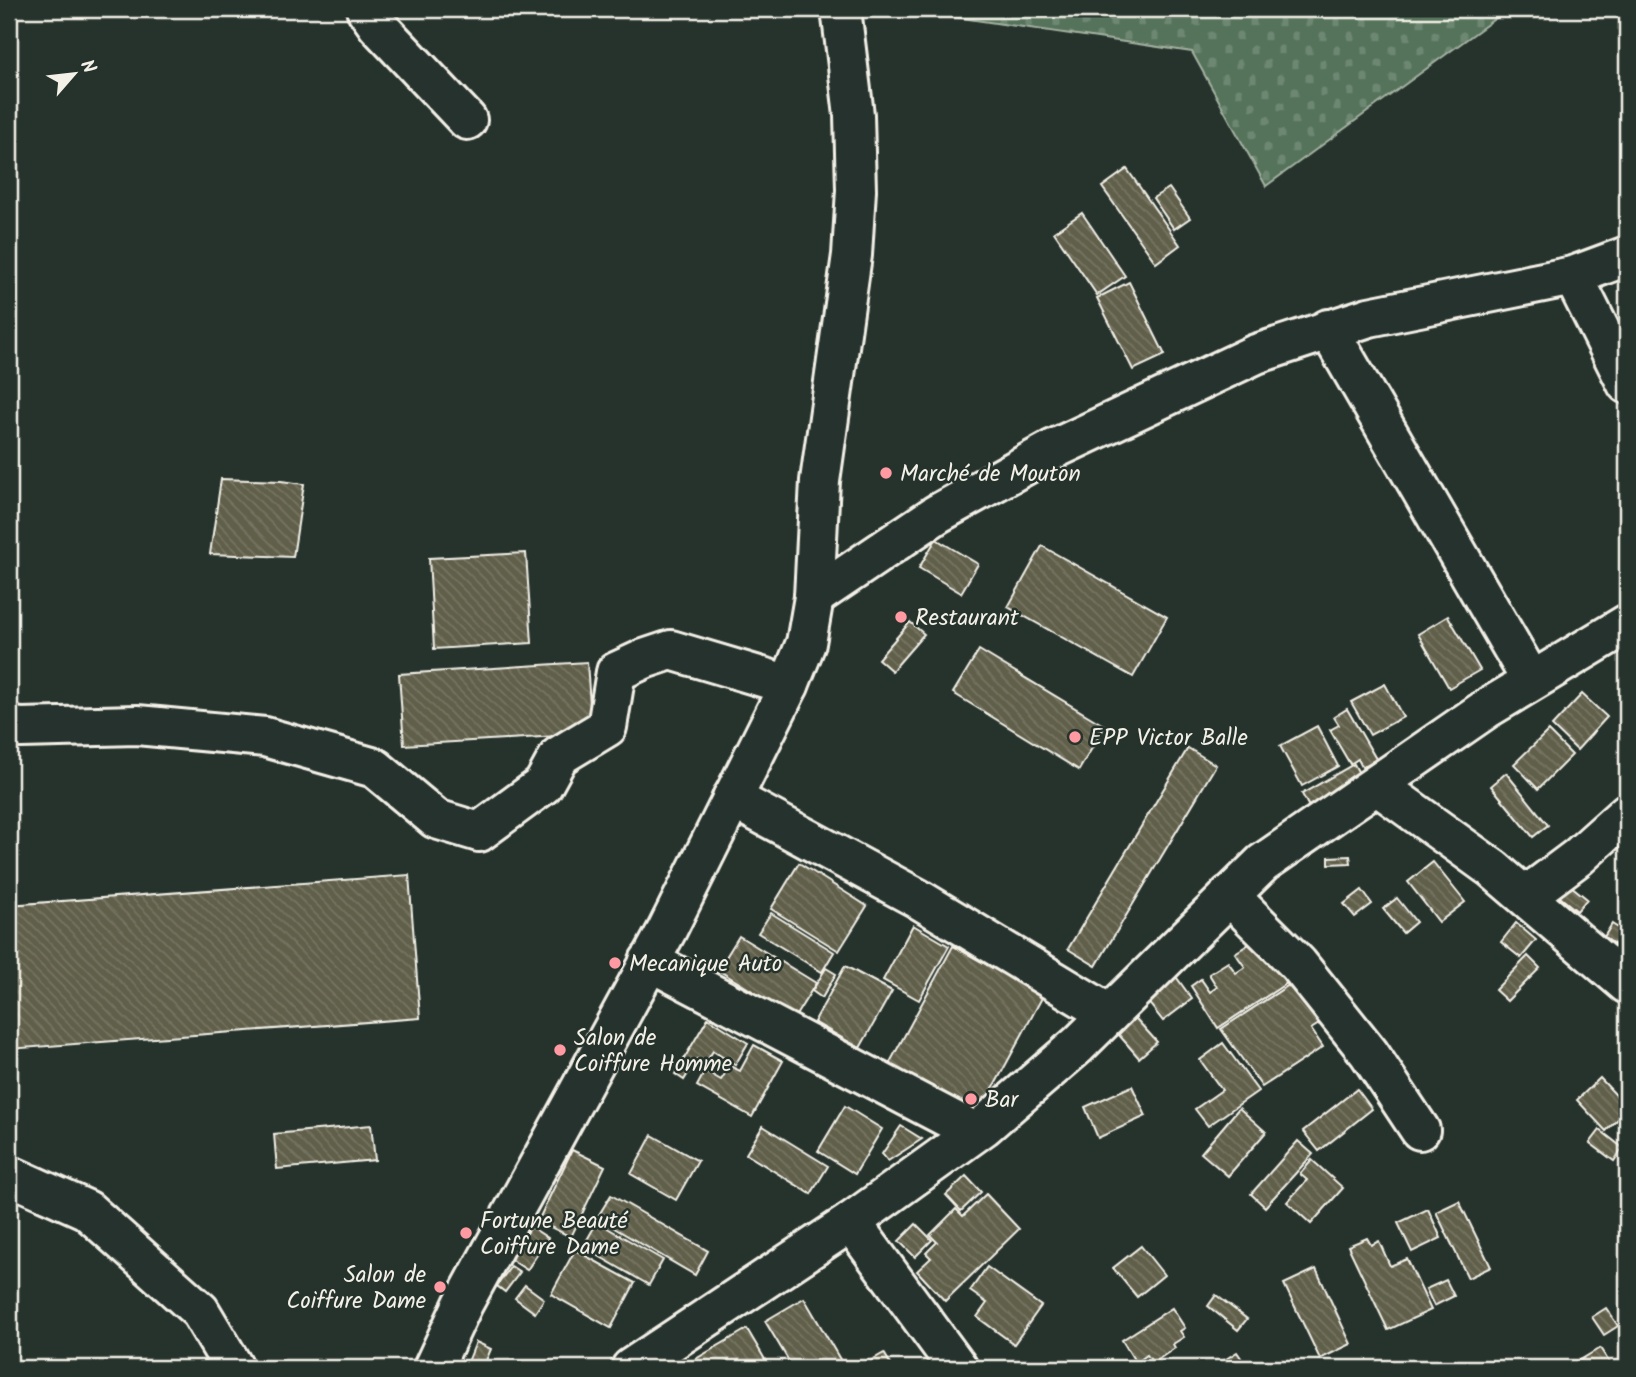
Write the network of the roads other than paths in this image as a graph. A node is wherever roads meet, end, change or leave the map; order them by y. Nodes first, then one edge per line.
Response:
1 (366, 9) edge
2 (841, 9) edge
3 (467, 120) dead end
4 (1627, 256) edge
5 (1573, 276) junction
6 (1328, 329) junction
7 (1627, 384) edge
8 (814, 597) junction
9 (1627, 624) edge
10 (1531, 680) junction
11 (789, 685) junction
12 (9, 726) edge
13 (1378, 786) junction
14 (732, 798) junction
15 (1627, 813) edge
16 (1229, 895) junction
17 (1526, 896) junction
18 (649, 961) junction
19 (1627, 984) edge
20 (1109, 1014) junction
21 (1420, 1130) dead end
22 (975, 1132) junction
23 (9, 1175) edge
24 (851, 1222) junction
25 (671, 1358) edge
26 (234, 1368) edge
27 (433, 1368) edge
28 (631, 1368) edge
29 (958, 1368) edge

1 - 3 street
2 - 8 street
4 - 5 street
5 - 6 street
5 - 7 street
6 - 8 street
6 - 10 street
8 - 11 street
9 - 10 street
10 - 13 street
11 - 12 street
11 - 14 street
13 - 16 street
13 - 17 street
14 - 18 street
14 - 20 street
15 - 17 street
16 - 20 street
16 - 21 street
17 - 19 street
18 - 22 street
18 - 27 street
20 - 22 street
22 - 24 street
23 - 26 street
24 - 25 street
24 - 29 street
25 - 28 street

